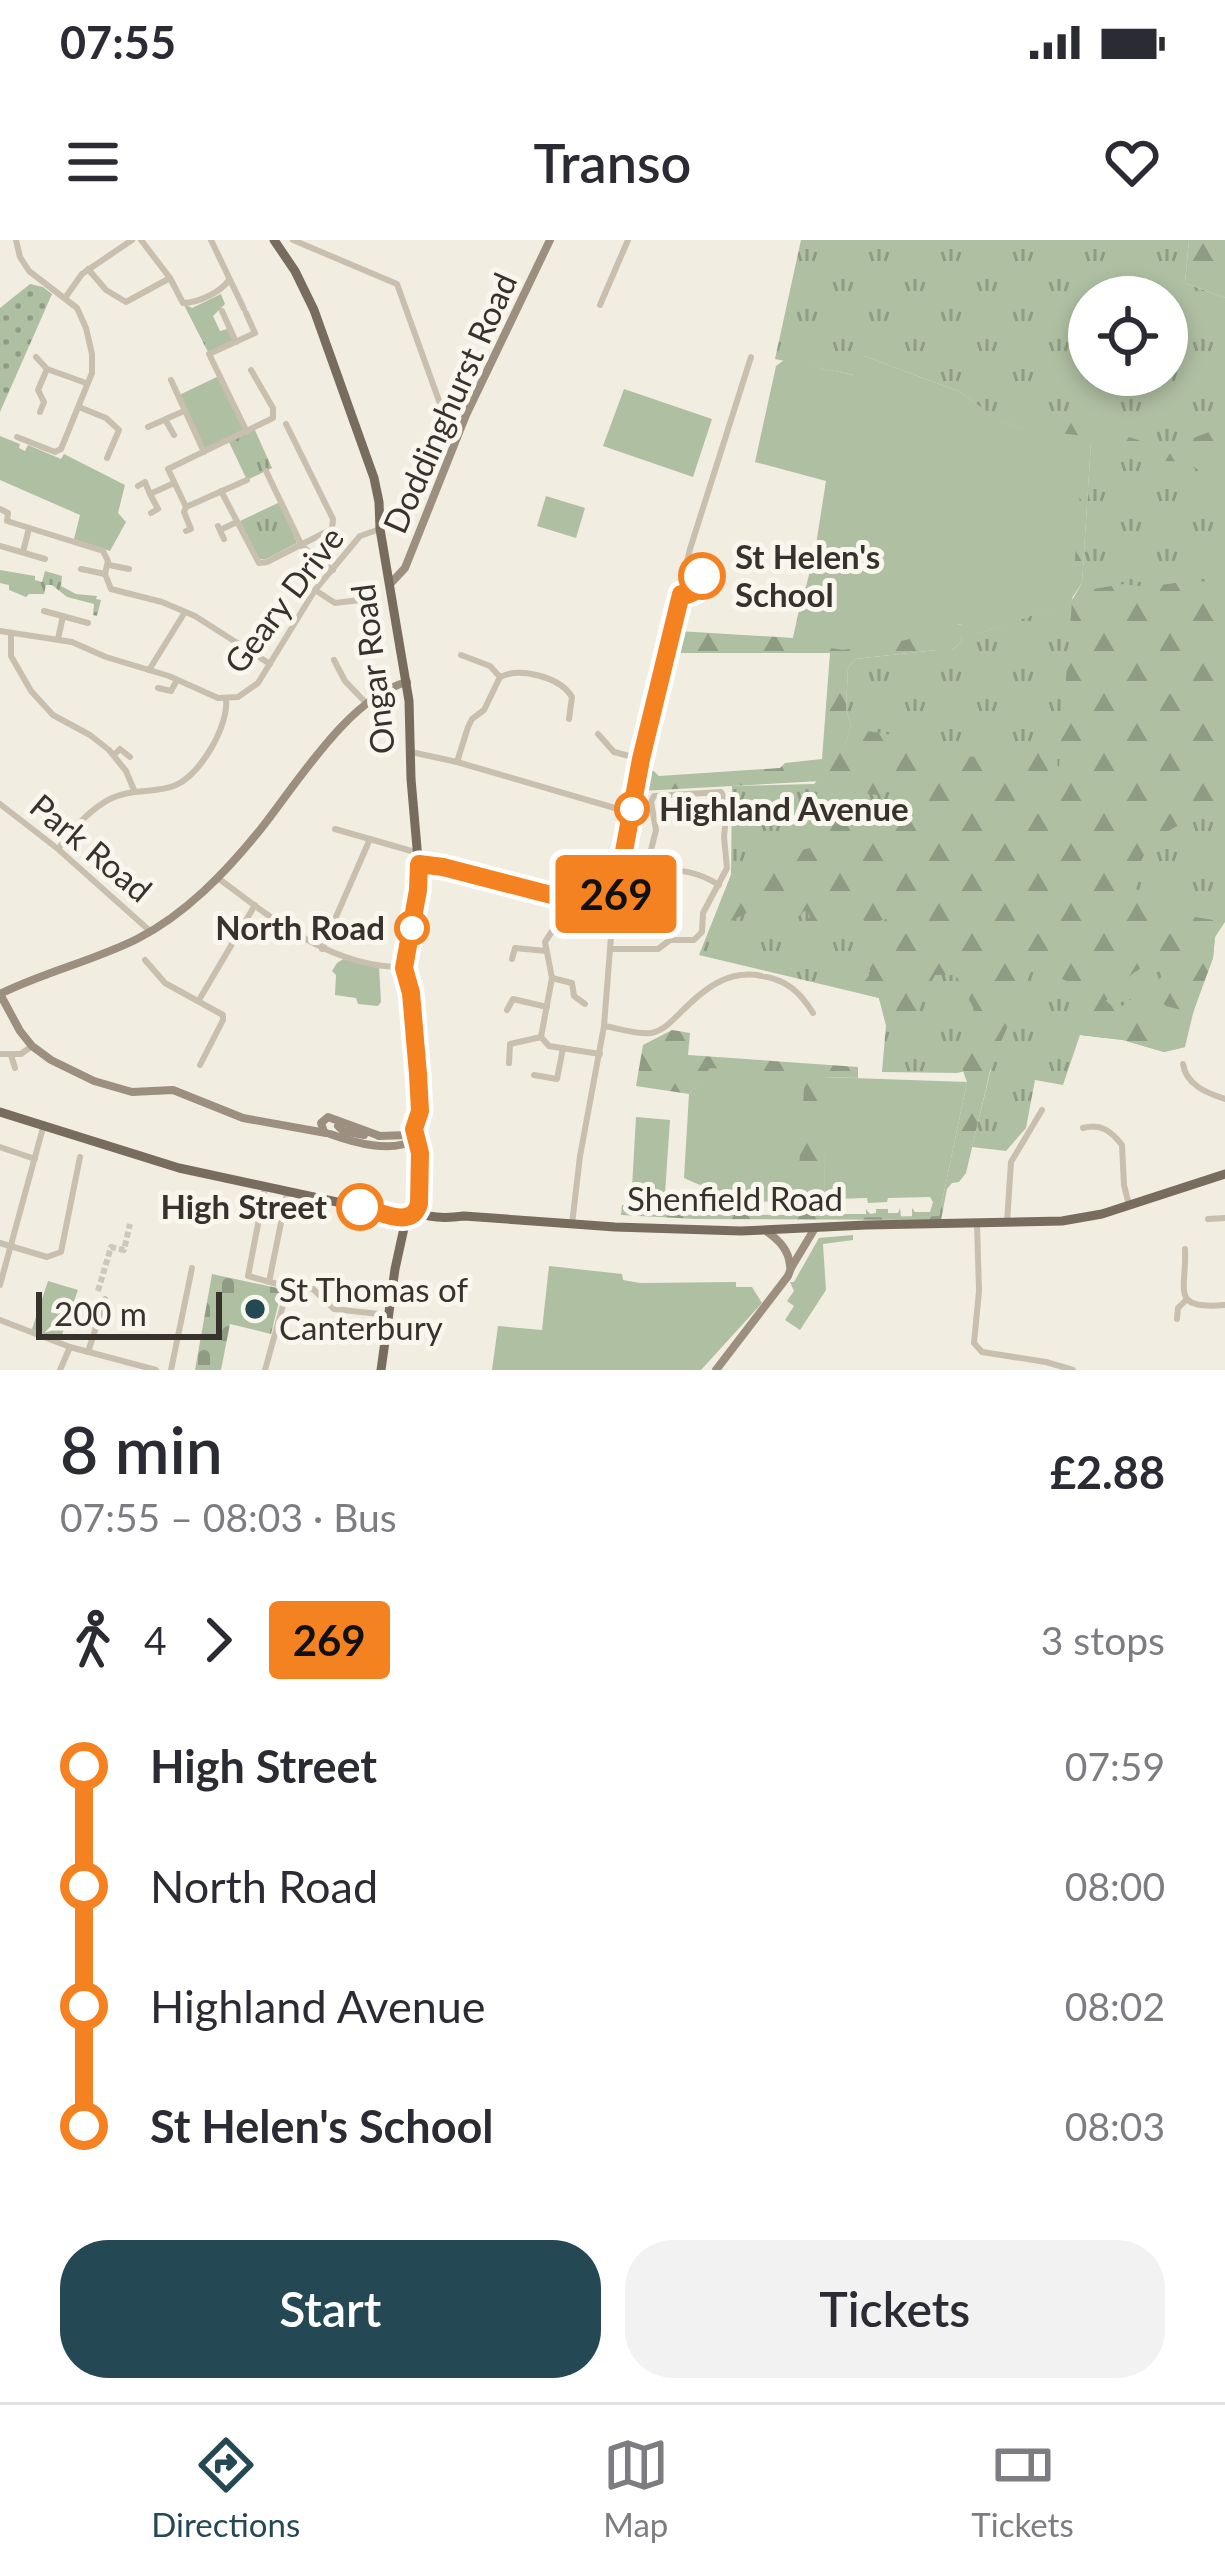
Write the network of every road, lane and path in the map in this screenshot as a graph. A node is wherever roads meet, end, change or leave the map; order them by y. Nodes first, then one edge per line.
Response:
1 (16, 240) edge
2 (131, 240) edge
3 (141, 240) edge
4 (211, 240) edge
5 (293, 240) edge
6 (550, 240) edge
7 (628, 240) edge
8 (278, 245) edge
9 (88, 269) junction
10 (170, 278) junction
11 (230, 280) junction
12 (65, 298) junction
13 (600, 305) dead end
14 (222, 311) dead end
15 (236, 342) junction
16 (36, 357) dead end
17 (751, 357) dead end
18 (47, 369) junction
19 (251, 370) dead end
20 (171, 380) dead end
21 (86, 383) junction
22 (79, 407) junction
23 (184, 411) junction
24 (40, 412) dead end
25 (166, 421) junction
26 (286, 424) dead end
27 (129, 426) dead end
28 (148, 427) dead end
29 (119, 430) junction
30 (248, 432) junction
31 (174, 435) dead end
32 (17, 436) dead end
33 (455, 439) junction
34 (203, 452) junction
35 (107, 458) dead end
36 (266, 471) dead end
37 (247, 480) dead end
38 (174, 483) junction
39 (138, 486) dead end
40 (221, 491) junction
41 (150, 494) junction
42 (186, 507) junction
43 (0, 509) edge
44 (151, 513) dead end
45 (237, 522) junction
46 (29, 528) junction
47 (380, 530) junction
48 (186, 531) dead end
49 (221, 532) dead end
50 (0, 545) edge
51 (302, 545) junction
52 (23, 552) junction
53 (45, 559) dead end
54 (108, 565) junction
55 (81, 569) dead end
56 (129, 569) dead end
57 (334, 570) junction
58 (105, 574) junction
59 (391, 583) junction
60 (315, 590) junction
61 (377, 598) dead end
62 (44, 610) dead end
63 (185, 612) junction
64 (64, 616) junction
65 (88, 622) dead end
66 (0, 631) edge
67 (11, 633) junction
68 (58, 639) junction
69 (461, 655) dead end
70 (334, 660) dead end
71 (271, 665) junction
72 (149, 670) junction
73 (500, 676) junction
74 (177, 680) junction
75 (407, 682) junction
76 (158, 688) dead end
77 (226, 699) junction
78 (367, 704) junction
79 (568, 718) dead end
80 (598, 734) dead end
81 (411, 752) junction
82 (114, 755) junction
83 (130, 757) dead end
84 (641, 759) junction
85 (457, 762) junction
86 (134, 790) junction
87 (0, 804) edge
88 (632, 813) junction
89 (335, 829) dead end
90 (370, 839) junction
91 (58, 849) junction
92 (419, 859) junction
93 (653, 869) junction
94 (218, 878) junction
95 (719, 885) junction
96 (255, 905) junction
97 (613, 911) junction
98 (556, 925) dead end
99 (150, 931) junction
100 (647, 932) dead end
101 (322, 949) junction
102 (610, 950) junction
103 (546, 951) junction
104 (512, 958) dead end
105 (145, 960) dead end
106 (404, 968) junction
107 (552, 979) junction
108 (0, 994) edge
109 (199, 1001) junction
110 (585, 1004) dead end
111 (547, 1007) junction
112 (508, 1010) dead end
113 (813, 1012) dead end
114 (604, 1025) junction
115 (541, 1037) junction
116 (32, 1046) junction
117 (563, 1048) junction
118 (0, 1054) edge
119 (600, 1054) junction
120 (11, 1055) junction
121 (509, 1063) dead end
122 (1183, 1064) dead end
123 (200, 1065) dead end
124 (15, 1068) dead end
125 (534, 1075) dead end
126 (1225, 1099) edge
127 (1042, 1110) dead end
128 (0, 1112) edge
129 (44, 1124) junction
130 (291, 1127) junction
131 (332, 1128) junction
132 (1083, 1128) dead end
133 (416, 1140) junction
134 (0, 1147) edge
135 (80, 1157) dead end
136 (35, 1159) junction
137 (1225, 1174) edge
138 (265, 1188) junction
139 (287, 1193) junction
140 (1129, 1205) junction
141 (421, 1208) junction
142 (1225, 1218) edge
143 (402, 1219) junction
144 (1208, 1220) dead end
145 (1006, 1222) junction
146 (572, 1224) junction
147 (976, 1224) junction
148 (815, 1228) junction
149 (765, 1231) junction
150 (0, 1244) edge
151 (10, 1246) junction
152 (1185, 1249) dead end
153 (192, 1268) dead end
154 (790, 1268) junction
155 (269, 1282) junction
156 (0, 1285) edge
157 (288, 1287) junction
158 (105, 1299) tunnel mouth
159 (1187, 1299) junction
160 (1225, 1305) edge
161 (388, 1315) junction
162 (1177, 1319) dead end
163 (0, 1320) edge
164 (70, 1347) junction
165 (88, 1352) junction
166 (146, 1367) edge
167 (60, 1370) edge
168 (156, 1370) edge
169 (171, 1370) edge
170 (265, 1370) edge
171 (381, 1370) edge
172 (716, 1370) edge
173 (1073, 1370) edge

1 - 12 street
2 - 9 street
3 - 10 street
4 - 11 street
5 - 8 street
5 - 33 street
6 - 33 street, Doddinghurst Road
7 - 13 street
8 - 47 main road, Ongar Road
9 - 10 street
9 - 12 street
10 - 11 street
11 - 15 street
12 - 21 street
14 - 15 street
15 - 30 street
16 - 18 street
17 - 84 street
18 - 21 street
18 - 24 street
19 - 30 street
20 - 23 street
21 - 22 street
22 - 29 street
22 - 32 street
23 - 25 street
23 - 34 street
25 - 28 street
25 - 31 street
26 - 51 street
27 - 29 street
29 - 35 street
30 - 34 street
33 - 59 street, Doddinghurst Road
34 - 38 street
36 - 51 street
37 - 40 street
38 - 41 street
38 - 42 street
39 - 41 street
40 - 42 street
40 - 45 street
41 - 44 street
42 - 48 street
43 - 46 street
45 - 49 street
45 - 51 street
46 - 52 street
46 - 54 street
47 - 57 street, Geary Drive
47 - 59 main road, Ongar Road
50 - 52 street
51 - 57 street
52 - 53 street
54 - 56 street
54 - 58 street
55 - 58 street
57 - 60 street, Geary Drive
58 - 63 street
59 - 75 main road, Ongar Road
60 - 61 street
60 - 71 street, Geary Drive
62 - 64 street
63 - 71 street
63 - 72 street
64 - 65 street
64 - 68 street
66 - 67 street
67 - 68 street
67 - 82 street
68 - 72 street
69 - 73 street
70 - 78 street
71 - 77 street, Geary Drive
72 - 74 street
73 - 79 street
73 - 85 street
74 - 76 street
74 - 77 street
75 - 78 street
75 - 81 main road, Ongar Road
77 - 86 street
78 - 94 street
80 - 84 street
81 - 85 street
81 - 92 main road, Ongar Road
82 - 83 street
82 - 86 street
84 - 88 street
85 - 88 street
86 - 91 street
87 - 91 street, Park Road
88 - 97 street
89 - 90 street
90 - 92 street
90 - 101 street
91 - 99 street, Park Road
92 - 97 street
92 - 106 main road, Ongar Road
93 - 95 street
93 - 95 street
93 - 100 street
94 - 96 street
94 - 99 street
95 - 102 street
96 - 101 street
96 - 109 street
97 - 102 street
98 - 103 street
99 - 108 street
101 - 106 street
102 - 114 street
103 - 104 street
103 - 107 street
105 - 109 street
106 - 133 main road, Ongar Road
107 - 110 street
107 - 111 street
108 - 116 street
109 - 123 street
111 - 112 street
111 - 115 street
113 - 114 street
114 - 119 street
115 - 117 street
115 - 121 street
116 - 120 street
116 - 130 street
117 - 119 street
117 - 125 street
118 - 120 street
119 - 146 street
120 - 124 street
122 - 126 street
127 - 145 street
128 - 129 main road
129 - 136 street
129 - 138 main road
130 - 131 street
130 - 131 street
131 - 133 street
131 - 133 street
132 - 140 street
133 - 141 main road, Ongar Road
134 - 136 street
135 - 151 street
136 - 151 street
137 - 140 main road, Shenfield Road
138 - 139 main road
138 - 155 street
139 - 143 main road
139 - 155 street
140 - 145 main road, Shenfield Road
141 - 143 main road
141 - 146 main road, Shenfield Road
142 - 144 street
143 - 161 main road
145 - 147 main road, Shenfield Road
146 - 149 main road, Shenfield Road
147 - 148 main road, Shenfield Road
147 - 173 street
148 - 149 main road, Shenfield Road
148 - 154 street
149 - 154 street
150 - 151 street
151 - 156 street
152 - 159 street
153 - 169 street
154 - 172 street
155 - 157 street
157 - 161 street
157 - 170 street
158 - 165 street
159 - 160 street
159 - 162 street
161 - 171 main road
163 - 164 street
164 - 165 street
164 - 167 street
165 - 166 street
166 - 168 street

